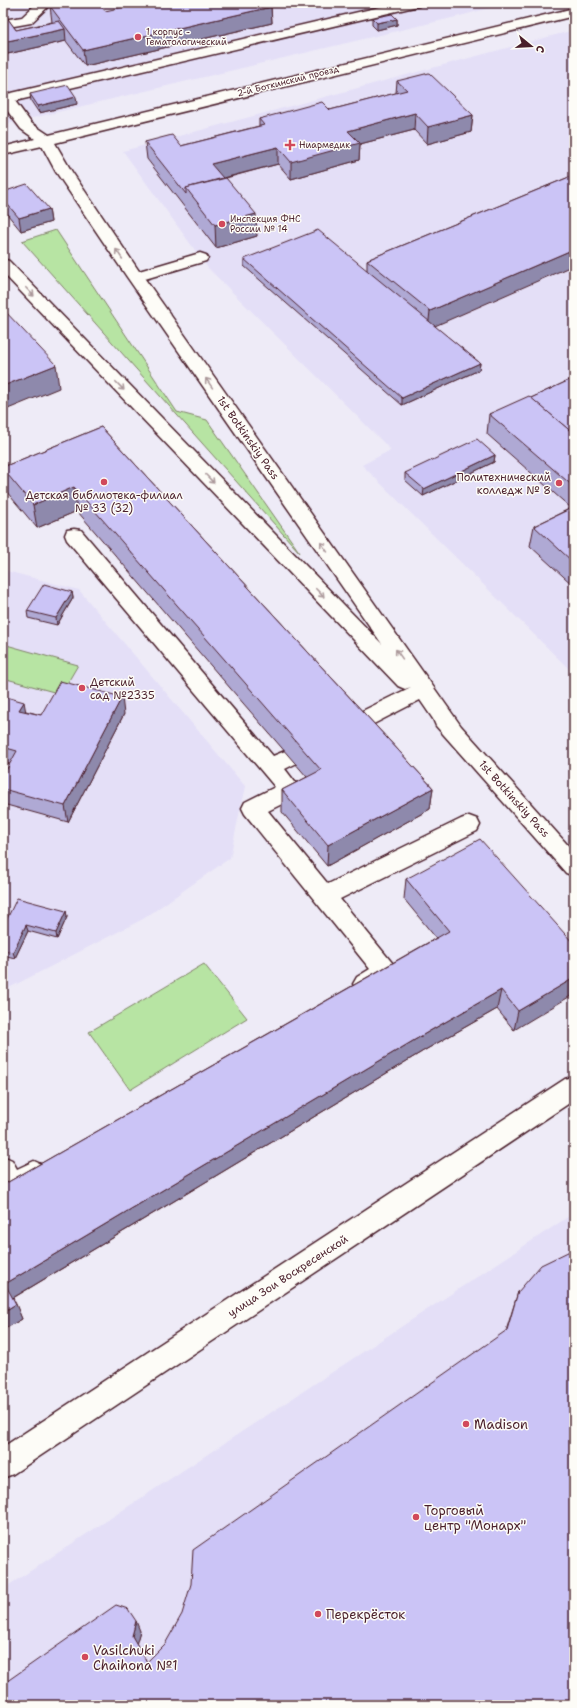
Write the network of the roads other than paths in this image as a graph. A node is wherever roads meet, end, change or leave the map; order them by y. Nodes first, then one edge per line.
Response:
1 (45, 3) edge
2 (414, 3) edge
3 (574, 12) edge
4 (4, 24) edge
5 (4, 99) edge
6 (47, 141) junction
7 (3, 151) edge
8 (200, 258) dead end
9 (3, 264) edge
10 (135, 278) junction
11 (74, 536) dead end
12 (416, 693) junction
13 (353, 725) edge
14 (453, 731) junction
15 (469, 825) dead end
16 (574, 867) edge
17 (324, 896) junction
18 (344, 996) edge
19 (574, 1087) edge
20 (55, 1162) edge
21 (3, 1168) edge
22 (3, 1464) edge

1 - 4 street
2 - 5 street
3 - 6 street, 2-й Боткинский проезд
5 - 6 street
6 - 7 street, 2-й Боткинский проезд
10 -> 6 street, 1st Botkinskiy Pass
8 - 10 street
9 -> 12 street, 1st Botkinskiy Pass
14 -> 10 street, 1st Botkinskiy Pass
11 - 17 street
12 - 13 street
12 - 14 street, 1st Botkinskiy Pass
14 - 16 street, 1st Botkinskiy Pass
15 - 17 street
17 - 18 street
19 - 22 street, улица Зои Воскресенской
20 - 21 street

